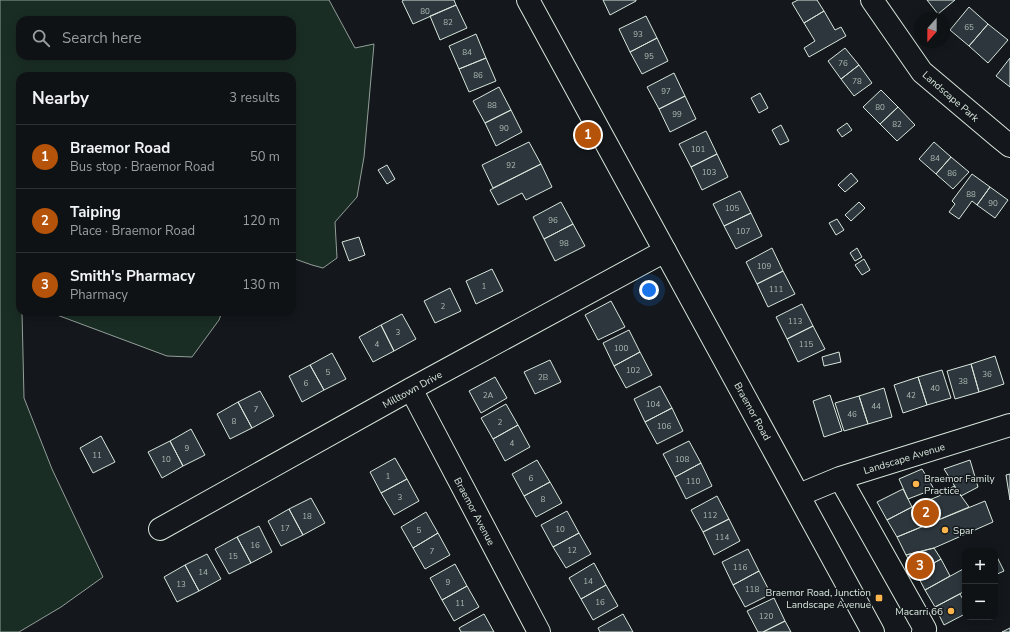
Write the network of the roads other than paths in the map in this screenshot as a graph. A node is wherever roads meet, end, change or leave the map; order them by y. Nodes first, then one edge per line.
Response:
1 (528, 0) edge
2 (872, 0) edge
3 (1010, 146) edge
4 (665, 251) junction
5 (411, 389) junction
6 (1010, 424) edge
7 (840, 478) junction
8 (799, 495) junction
9 (160, 529) dead end
10 (539, 632) edge
11 (874, 632) edge
12 (923, 632) edge

1 - 4 street, Braemor Road
2 - 3 street, Landscape Park
4 - 5 street, Milltown Drive
4 - 8 street, Braemor Road
5 - 9 street, Milltown Drive
5 - 10 street, Braemor Avenue
6 - 7 street, Landscape Avenue
7 - 8 street, Landscape Avenue
7 - 12 street
8 - 11 street, Braemor Road

